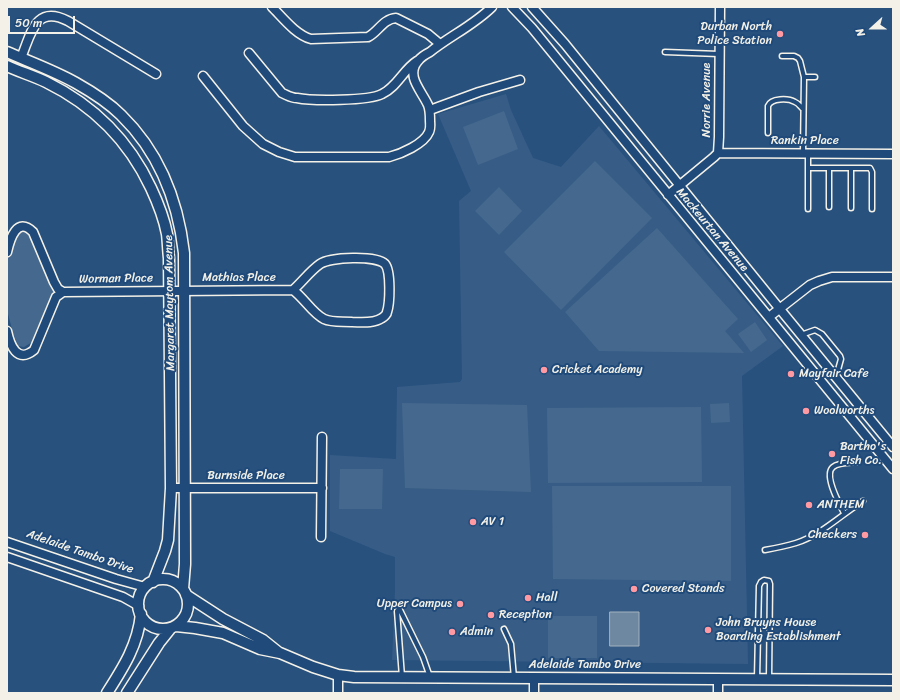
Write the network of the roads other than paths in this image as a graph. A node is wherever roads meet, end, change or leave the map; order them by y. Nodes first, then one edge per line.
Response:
1 (272, 7) edge
2 (492, 7) edge
3 (512, 7) edge
4 (532, 7) edge
5 (720, 7) edge
6 (440, 44) junction
7 (7, 52) edge
8 (665, 52) dead end
9 (249, 53) dead end
10 (719, 54) junction
11 (782, 56) dead end
12 (21, 58) junction
13 (418, 61) junction
14 (7, 66) edge
15 (156, 74) dead end
16 (203, 76) dead end
17 (804, 77) junction
18 (815, 77) dead end
19 (520, 80) dead end
20 (803, 108) junction
21 (430, 110) junction
22 (138, 133) junction
23 (768, 133) dead end
24 (124, 143) junction
25 (718, 153) junction
26 (805, 153) junction
27 (893, 154) edge
28 (808, 168) junction
29 (829, 168) junction
30 (851, 168) junction
31 (680, 186) junction
32 (668, 196) junction
33 (829, 207) dead end
34 (851, 208) dead end
35 (808, 209) dead end
36 (872, 209) dead end
37 (7, 252) edge
38 (893, 277) edge
39 (169, 290) junction
40 (184, 290) junction
41 (293, 290) junction
42 (63, 292) junction
43 (779, 308) junction
44 (768, 317) junction
45 (7, 331) edge
46 (801, 336) junction
47 (835, 377) junction
48 (322, 437) dead end
49 (893, 447) edge
50 (858, 462) dead end
51 (893, 469) edge
52 (171, 488) junction
53 (185, 488) junction
54 (322, 488) junction
55 (863, 501) dead end
56 (844, 513) junction
57 (321, 537) dead end
58 (7, 542) edge
59 (765, 550) dead end
60 (7, 556) edge
61 (149, 584) junction
62 (185, 592) junction
63 (140, 610) junction
64 (174, 627) junction
65 (504, 629) dead end
66 (280, 653) junction
67 (338, 675) junction
68 (402, 677) junction
69 (430, 677) junction
70 (514, 678) junction
71 (534, 678) junction
72 (718, 679) junction
73 (757, 679) junction
74 (769, 679) junction
75 (893, 680) edge
76 (107, 693) edge
77 (127, 693) edge
78 (338, 693) edge
79 (534, 693) edge
80 (718, 693) edge

1 - 6 street
2 - 6 street
3 - 32 street, Mackeurtan Avenue
4 - 31 street, Mackeurtan Avenue
5 - 10 street, Norrie Avenue
6 - 13 street
7 - 12 street, Margaret Maytom Avenue
8 - 10 lane
9 - 13 street
10 - 25 street, Norrie Avenue
11 - 17 lane
12 - 15 street
12 - 22 street, Margaret Maytom Avenue
13 - 21 street
14 - 24 street, Margaret Maytom Avenue
16 - 21 street
17 - 18 lane
17 - 20 lane
19 - 21 street
20 - 23 lane
20 - 26 lane
22 - 24 street
22 - 40 street, Margaret Maytom Avenue
24 - 39 street, Margaret Maytom Avenue
25 - 26 street, Rankin Place
25 - 31 street, Norrie Avenue
26 - 27 street, Rankin Place
26 - 28 lane
28 - 29 lane
28 - 35 lane
29 - 30 lane
29 - 33 lane
30 - 34 lane
30 - 36 lane
31 - 32 street, Norrie Avenue
31 - 43 street, Mackeurtan Avenue
32 - 44 street, Mackeurtan Avenue
37 - 42 street, Worman Place
38 - 43 street
39 - 40 street, Worman Place
39 - 42 street, Worman Place
39 - 52 street, Margaret Maytom Avenue
40 - 41 street, Mathias Place
40 - 53 street, Margaret Maytom Avenue
41 - 41 street
42 - 45 street, Worman Place
43 - 44 street
43 - 46 street, Mackeurtan Avenue
44 - 51 street, Mackeurtan Avenue
46 - 47 street, Mackeurtan Avenue
46 - 47 lane
47 - 49 street, Mackeurtan Avenue
48 - 54 street
50 - 56 lane
52 - 53 street, Burnside Place
52 - 61 street, Margaret Maytom Avenue
53 - 54 street, Burnside Place
53 - 62 street, Margaret Maytom Avenue
54 - 57 street
55 - 56 lane
56 - 59 lane
58 - 61 street, Adelaide Tambo Drive
60 - 63 street
61 - 62 street
61 - 63 street
62 - 64 street
62 - 66 street, Adelaide Tambo Drive
63 - 64 street
63 - 76 street
64 - 66 street, Adelaide Tambo Drive
64 - 77 street
65 - 70 lane
66 - 67 street, Adelaide Tambo Drive
67 - 68 street, Adelaide Tambo Drive
67 - 78 street
68 - 69 street, Adelaide Tambo Drive
68 - 69 lane
69 - 70 street, Adelaide Tambo Drive
70 - 71 street, Adelaide Tambo Drive
71 - 72 street, Adelaide Tambo Drive
71 - 79 street
72 - 73 street, Adelaide Tambo Drive
72 - 80 street
73 - 74 street, Adelaide Tambo Drive
73 - 74 lane
74 - 75 street, Adelaide Tambo Drive

